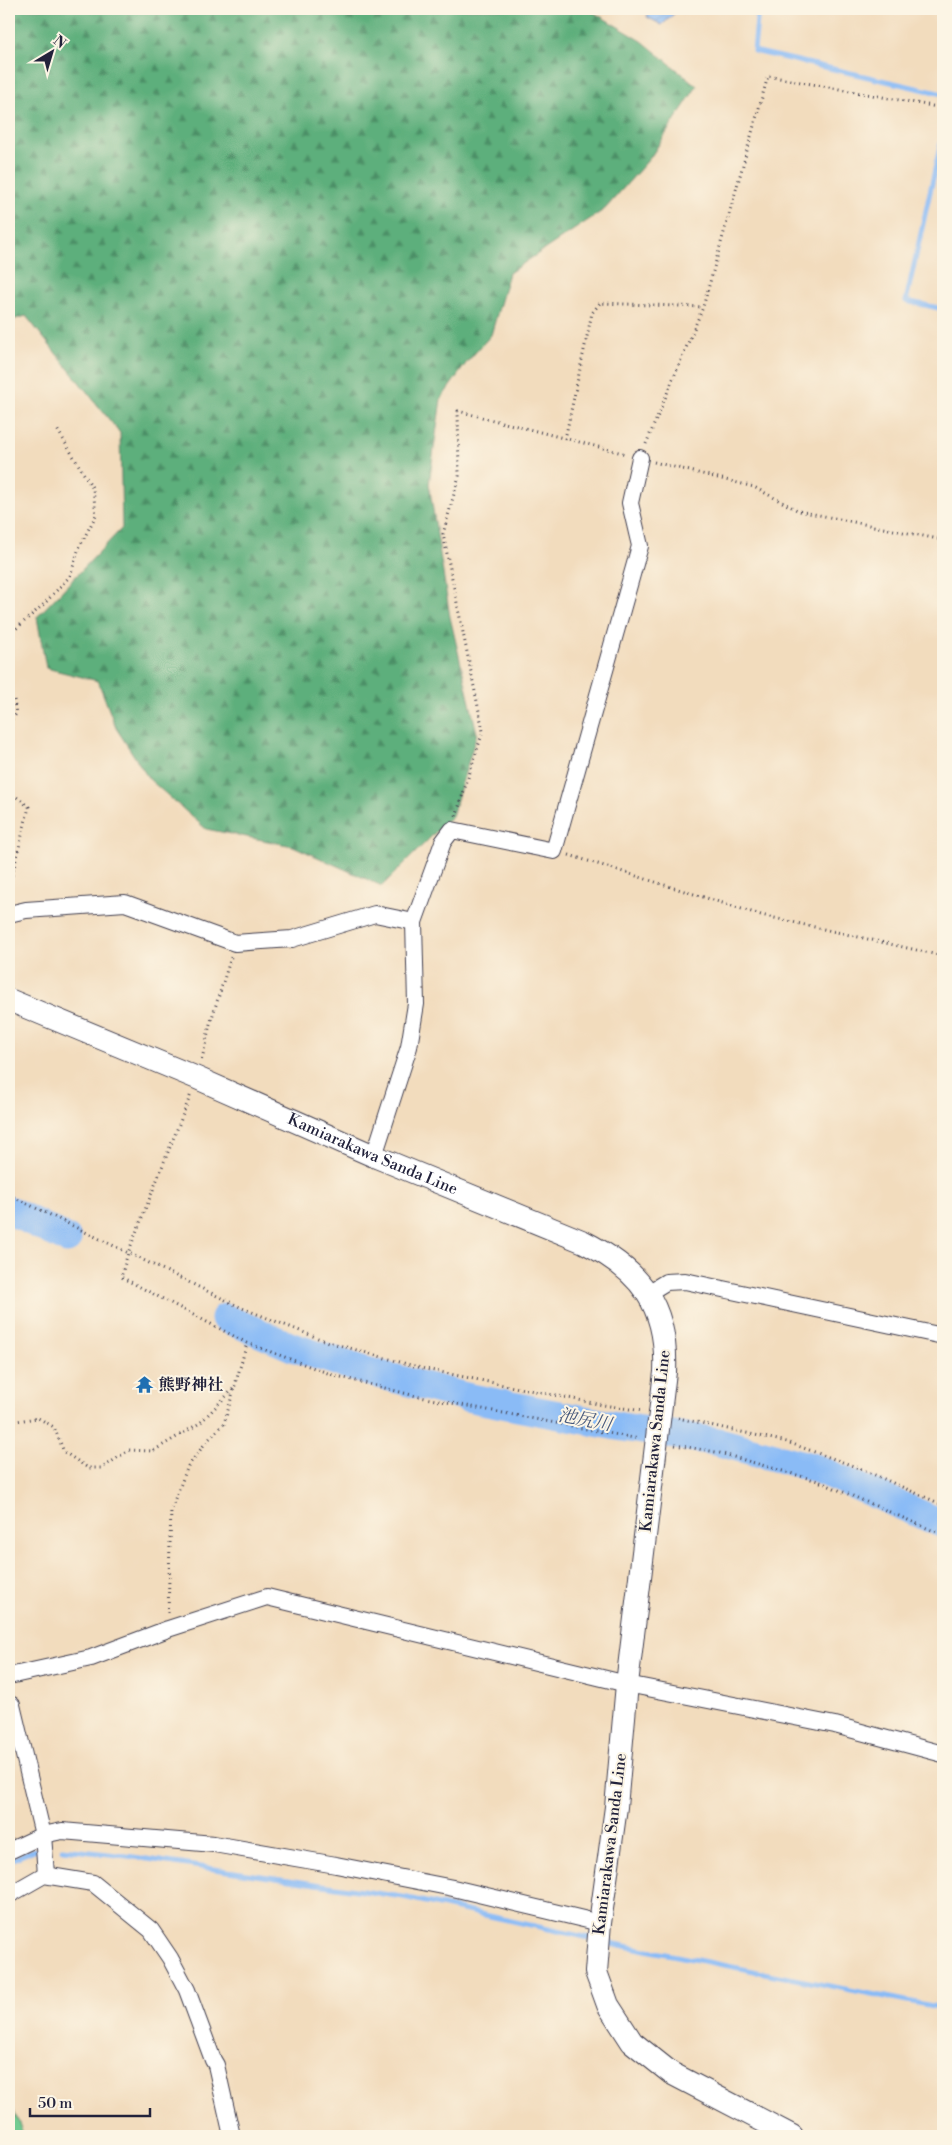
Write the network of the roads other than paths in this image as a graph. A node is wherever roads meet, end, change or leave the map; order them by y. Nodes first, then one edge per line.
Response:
1 (640, 458) road end
2 (9, 914) edge
3 (414, 922) junction
4 (9, 1000) edge
5 (374, 1156) junction
6 (648, 1293) junction
7 (943, 1336) edge
8 (9, 1676) edge
9 (627, 1684) junction
10 (9, 1685) edge
11 (11, 1705) edge
12 (943, 1754) edge
13 (44, 1835) junction
14 (9, 1851) edge
15 (44, 1875) junction
16 (9, 1895) edge
17 (600, 1923) junction
18 (781, 2133) edge
19 (232, 2136) edge

1 - 3 street
2 - 3 street
3 - 5 street
4 - 5 main road, Kamiarakawa Sanda Line
5 - 6 main road, Kamiarakawa Sanda Line
6 - 7 street
6 - 9 main road, Kamiarakawa Sanda Line
8 - 9 street
9 - 12 street
9 - 17 main road, Kamiarakawa Sanda Line
10 - 11 street
11 - 13 street
13 - 14 street
13 - 15 street
13 - 17 street
15 - 16 street
15 - 19 street
17 - 18 main road, Kamiarakawa Sanda Line

